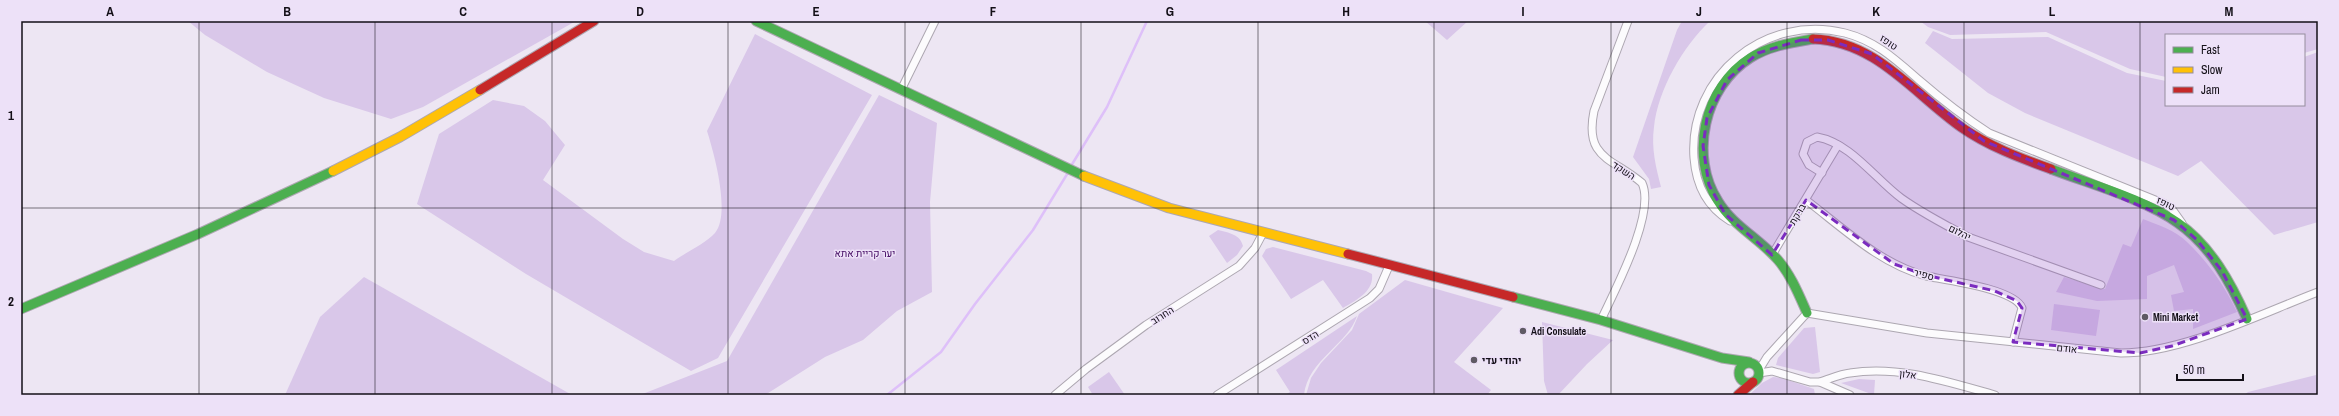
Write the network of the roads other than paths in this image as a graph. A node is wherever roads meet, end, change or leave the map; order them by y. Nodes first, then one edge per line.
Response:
1 (594, 21) edge
2 (756, 21) edge
3 (935, 21) edge
4 (1628, 21) edge
5 (901, 90) junction
6 (1838, 145) junction
7 (1822, 172) junction
8 (1806, 200) junction
9 (1263, 232) junction
10 (1772, 255) junction
11 (1389, 266) junction
12 (2101, 285) dead end
13 (2318, 292) edge
14 (21, 309) edge
15 (1807, 313) junction
16 (2247, 319) junction
17 (1601, 320) junction
18 (2013, 342) junction
19 (1722, 358) junction
20 (1755, 367) junction
21 (1740, 375) junction
22 (1753, 382) junction
23 (1820, 382) junction
24 (1055, 395) edge
25 (1217, 395) edge
26 (1738, 395) edge
27 (1850, 395) edge
28 (1995, 395) edge

1 - 14 street
2 - 5 street
3 - 5 street
4 - 17 street, השקד
5 - 9 street
6 - 7 street
6 - 7 street, יהלום
6 - 12 street, יהלום
7 - 8 street, ברקת
8 - 10 street, ברקת
8 - 18 street, ספיר
9 - 11 street
9 - 24 street, החרוב
10 - 15 street, טופז
10 - 16 street, טופז
11 - 17 street
11 - 25 street, הדס
13 - 16 street, אודם
15 - 18 street, אודם
15 - 20 street
16 - 18 street, אודם
17 - 19 street
19 - 20 street
19 - 21 street
20 - 21 street
20 - 22 street
20 - 23 street
21 - 22 street
21 - 26 street
22 - 26 street
23 - 27 street
23 - 28 street, אלון

